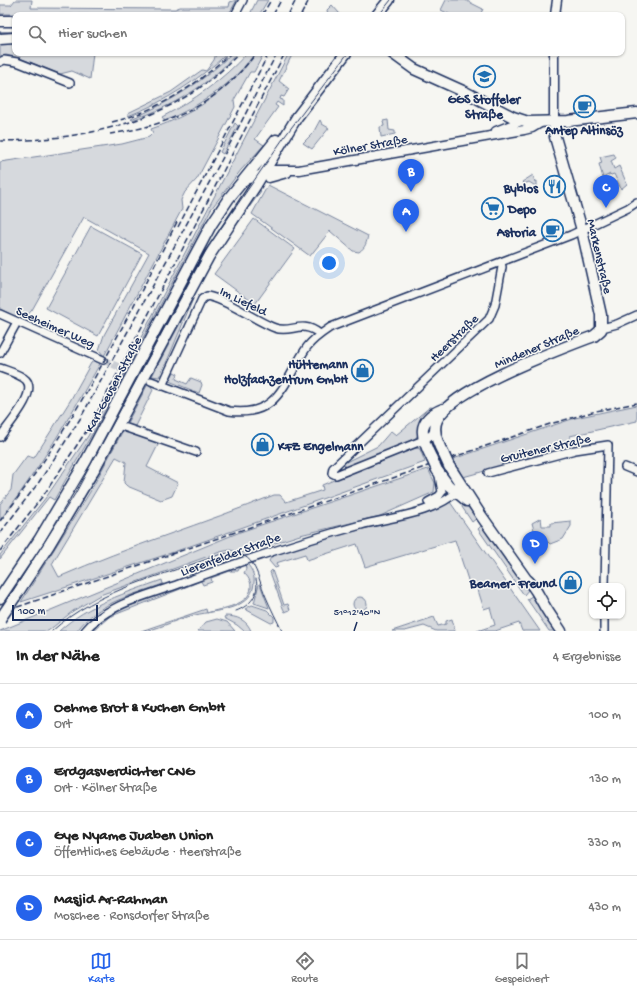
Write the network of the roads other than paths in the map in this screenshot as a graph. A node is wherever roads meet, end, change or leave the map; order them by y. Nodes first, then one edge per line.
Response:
1 (243, 0) edge
2 (390, 0) edge
3 (557, 0) edge
4 (237, 12) edge
5 (380, 12) edge
6 (555, 12) edge
7 (0, 21) edge
8 (12, 21) edge
9 (12, 38) edge
10 (0, 39) edge
11 (396, 56) edge
12 (405, 56) edge
13 (554, 56) edge
14 (340, 57) edge
15 (0, 62) edge
16 (70, 83) dead end
17 (637, 113) edge
18 (516, 121) junction
19 (542, 122) junction
20 (554, 122) junction
21 (480, 137) junction
22 (266, 158) junction
23 (269, 174) junction
24 (243, 181) junction
25 (637, 202) edge
26 (582, 230) junction
27 (500, 262) junction
28 (0, 314) edge
29 (637, 315) edge
30 (17, 322) junction
31 (602, 328) junction
32 (320, 334) junction
33 (0, 353) edge
34 (103, 360) tunnel mouth
35 (0, 368) edge
36 (151, 381) tunnel mouth
37 (162, 386) junction
38 (447, 408) junction
39 (118, 425) junction
40 (436, 432) junction
41 (0, 437) edge
42 (424, 440) junction
43 (196, 452) dead end
44 (443, 454) junction
45 (625, 467) dead end
46 (437, 470) junction
47 (346, 471) joint
48 (488, 472) dead end
49 (637, 472) edge
50 (459, 490) junction
51 (441, 493) junction
52 (391, 517) junction
53 (605, 583) edge
54 (0, 598) edge
55 (0, 619) edge
56 (604, 619) edge
57 (85, 631) edge
58 (561, 631) edge
59 (604, 631) edge

1 - 4 street
2 - 5 main road
3 - 6 street
7 - 8 main road
9 - 10 main road
11 - 18 main road
12 - 19 main road
13 - 20 street
14 - 22 main road
15 - 16 street
17 - 20 main road, Kölner Straße
18 - 19 main road
18 - 21 street, Kölner Straße
19 - 20 main road, Kölner Straße
19 - 21 street, Kölner Straße
20 - 26 main road, Markenstraße
21 - 23 street, Kölner Straße
22 - 23 main road
22 - 24 main road, Karl-Geusen-Straße
23 - 24 street
23 - 39 main road, Karl-Geusen-Straße
24 - 54 main road, Karl-Geusen-Straße
25 - 26 street
26 - 27 street
26 - 31 main road, Markenstraße
27 - 32 street
27 - 47 street, Heerstraße
28 - 30 street, Seeheimer Weg
29 - 31 street, Mindener Straße
30 - 33 street
30 - 34 street, Seeheimer Weg
31 - 38 main road, Mindener Straße
32 - 37 street
32 - 37 street, Im Liefeld
35 - 41 street
36 - 37 street
38 - 40 main road, Mindener Straße
38 - 42 main road, Mindener Straße
39 - 43 street, Karl-Geusen-Straße
39 - 55 main road, Karl-Geusen-Straße, bridge
40 - 42 street, Mindener Straße
40 - 44 main road
42 - 44 street
42 - 46 main road, bridge
42 - 47 street, Mindener Straße
44 - 50 main road, bridge
45 - 49 street
46 - 50 main road
46 - 51 street
48 - 53 street, Gruitener Straße
50 - 51 street, Lierenfelder Straße
50 - 52 street, Lierenfelder Straße
50 - 58 main road
51 - 52 street, Lierenfelder Straße
52 - 57 street, Lierenfelder Straße
56 - 59 street

